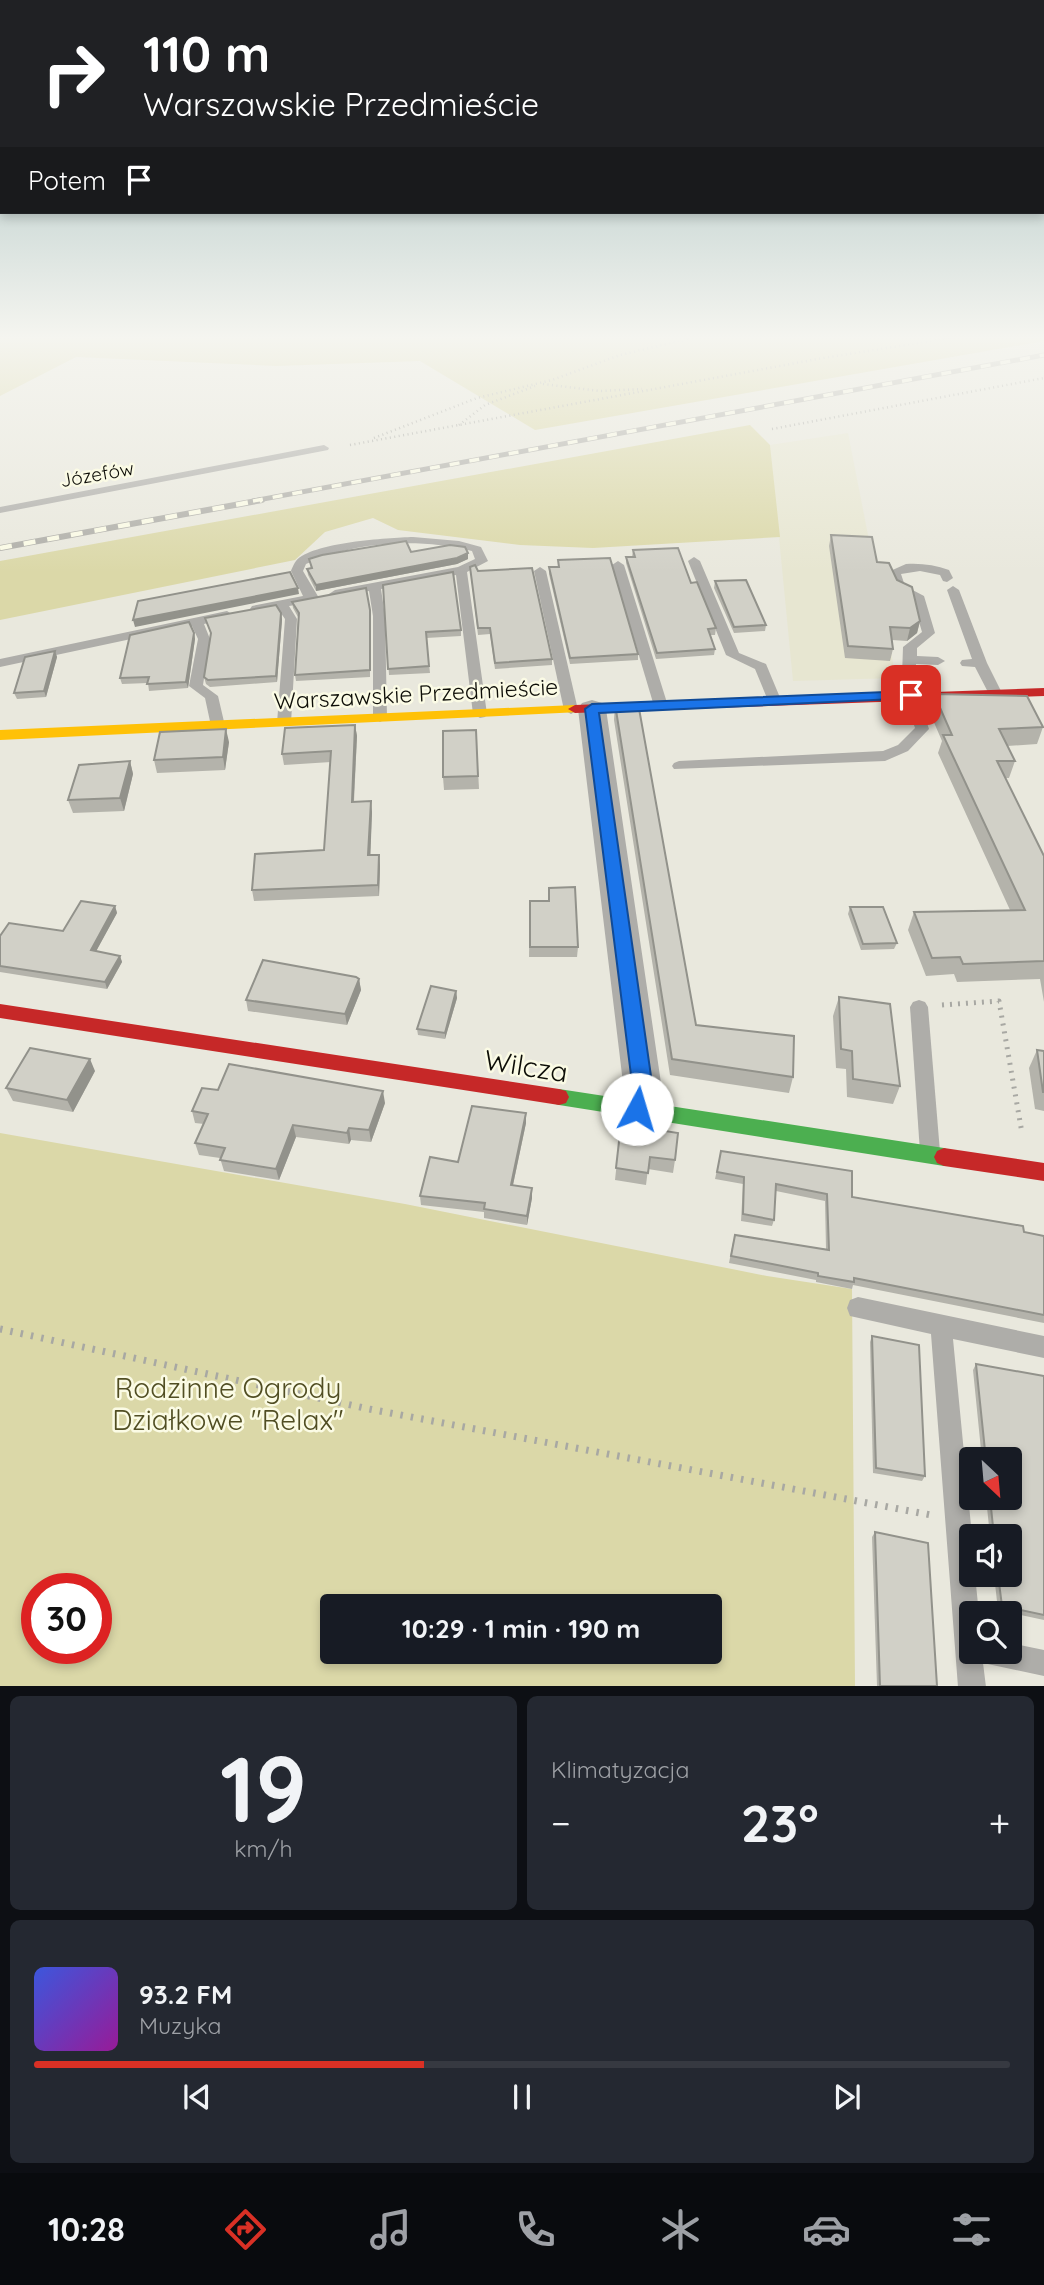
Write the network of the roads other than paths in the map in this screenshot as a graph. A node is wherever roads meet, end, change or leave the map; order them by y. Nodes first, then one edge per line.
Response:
1 (324, 448) dead end
2 (0, 510) edge
3 (694, 561) dead end
4 (618, 565) dead end
5 (461, 570) junction
6 (540, 571) dead end
7 (374, 586) junction
8 (311, 598) junction
9 (281, 604) junction
10 (196, 620) junction
11 (910, 660) junction
12 (938, 661) dead end
13 (0, 663) edge
14 (1044, 692) edge
15 (995, 693) junction
16 (915, 695) junction
17 (774, 700) junction
18 (661, 706) junction
19 (581, 709) junction
20 (480, 714) junction
21 (380, 718) junction
22 (284, 723) junction
23 (218, 726) junction
24 (0, 735) edge
25 (679, 766) dead end
26 (919, 1007) road end
27 (0, 1012) edge
28 (637, 1109) junction
29 (930, 1154) junction
30 (1044, 1172) edge
31 (858, 1308) dead end
32 (942, 1326) junction
33 (1044, 1347) edge
34 (971, 1601) edge
35 (1022, 1658) edge
36 (1044, 1663) edge
37 (974, 1664) edge
38 (972, 1686) edge

1 - 2 lane, Józefów
3 - 17 lane
4 - 18 lane
5 - 7 lane
5 - 8 lane
5 - 20 lane
6 - 19 lane
7 - 8 lane
7 - 21 lane
8 - 9 lane
9 - 10 lane
9 - 22 lane
10 - 13 lane
10 - 23 lane
11 - 12 lane
11 - 15 lane
11 - 16 lane
14 - 15 street, Warszawskie Przedmieście
15 - 16 street, Warszawskie Przedmieście
16 - 17 street, Warszawskie Przedmieście
16 - 25 lane
17 - 18 street, Warszawskie Przedmieście
18 - 19 street, Warszawskie Przedmieście
19 - 20 street, Warszawskie Przedmieście
19 - 28 street
20 - 21 street, Warszawskie Przedmieście
21 - 22 street, Warszawskie Przedmieście
22 - 23 street, Warszawskie Przedmieście
23 - 24 street, Warszawskie Przedmieście
26 - 29 lane
27 - 28 street, Wilcza
28 - 29 street, Wilcza
29 - 30 street, Wilcza
31 - 32 lane
32 - 33 lane
32 - 34 lane
35 - 36 lane
37 - 38 lane

